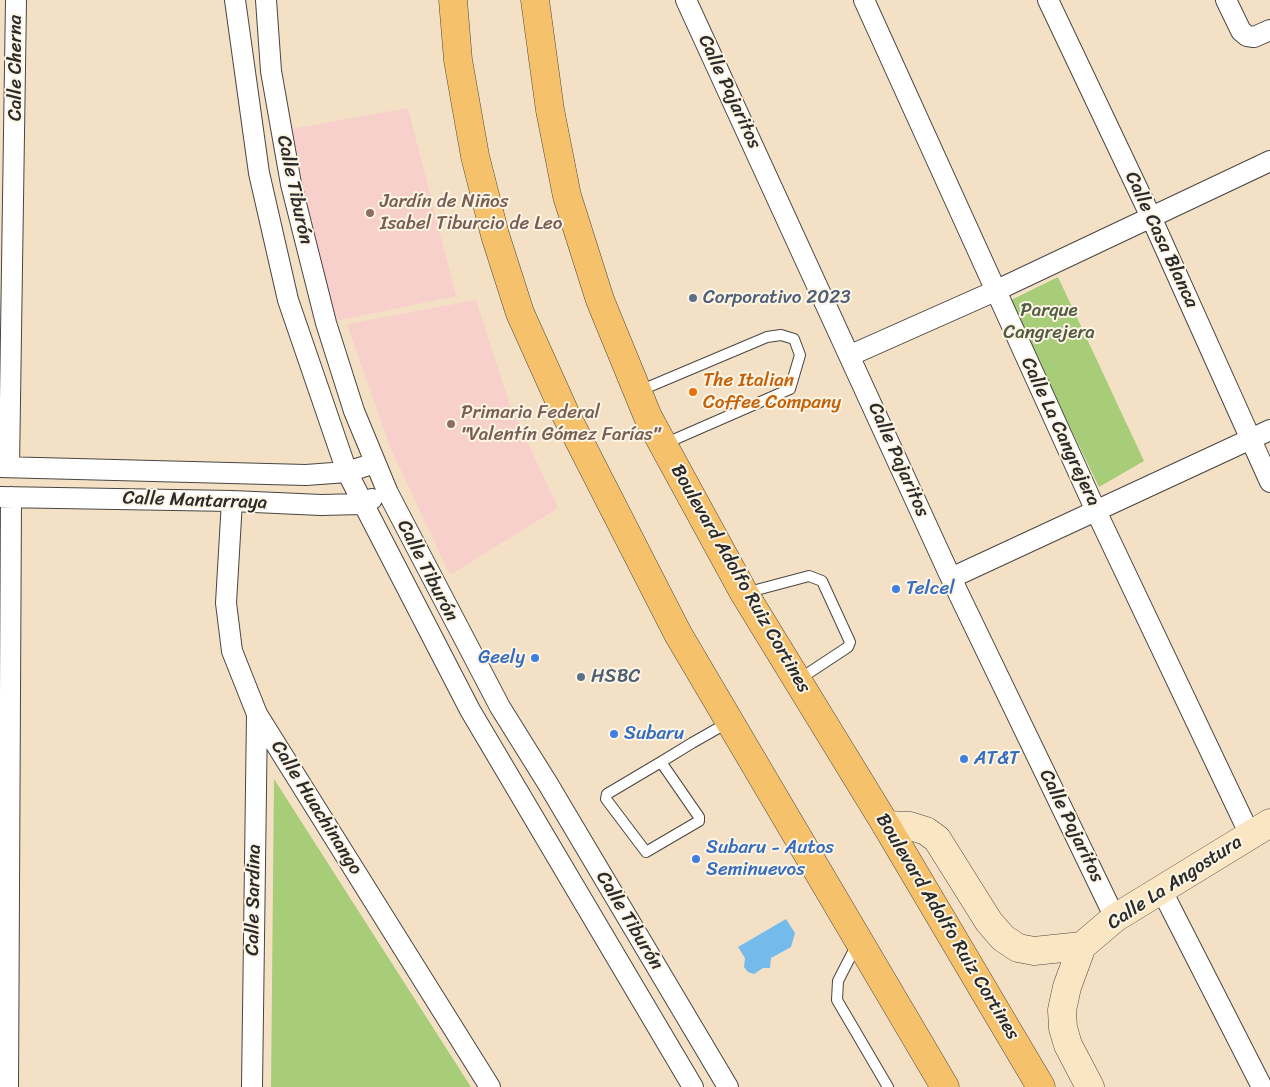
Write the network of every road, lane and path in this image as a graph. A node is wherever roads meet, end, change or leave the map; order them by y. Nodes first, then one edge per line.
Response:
1 (16, 0) edge
2 (235, 0) edge
3 (266, 0) edge
4 (452, 0) edge
5 (535, 0) edge
6 (686, 0) edge
7 (864, 0) edge
8 (1048, 0) edge
9 (1226, 0) edge
10 (1270, 30) edge
11 (8, 75) edge
12 (1270, 162) edge
13 (1151, 217) junction
14 (995, 291) junction
15 (851, 355) junction
16 (638, 392) junction
17 (1270, 430) edge
18 (1251, 439) junction
19 (663, 445) junction
20 (375, 463) junction
21 (4, 467) edge
22 (347, 472) junction
23 (1270, 482) edge
24 (388, 493) junction
25 (5, 497) edge
26 (232, 501) junction
27 (362, 504) junction
28 (1096, 511) junction
29 (951, 578) junction
30 (744, 593) junction
31 (797, 680) junction
32 (257, 714) junction
33 (730, 721) junction
34 (662, 762) junction
35 (886, 825) junction
36 (1260, 829) edge
37 (1161, 890) junction
38 (1115, 918) junction
39 (859, 941) junction
40 (1082, 946) junction
41 (5, 981) edge
42 (8, 1087) edge
43 (252, 1087) edge
44 (490, 1087) edge
45 (693, 1087) edge
46 (728, 1087) edge
47 (888, 1087) edge
48 (945, 1087) edge
49 (1041, 1087) edge
50 (1090, 1087) edge
51 (1262, 1087) edge

1 - 11 street, Calle Cherna
2 - 22 street, Calle Tiburón
3 - 20 street, Calle Tiburón
4 - 33 main road
5 - 16 main road, Boulevard Adolfo Ruiz Cortines
6 - 15 street, Calle Pajaritos
7 - 14 street, Calle La Cangrejera
8 - 13 street, Calle Casa Blanca
9 - 10 street
11 - 21 street, Calle Cherna
12 - 13 street
13 - 14 street
13 - 18 street, Calle Casa Blanca
14 - 15 street
14 - 28 street, Calle La Cangrejera
15 - 29 street, Calle Pajaritos
16 - 19 main road, Boulevard Adolfo Ruiz Cortines
16 - 19 lane
17 - 18 street
18 - 23 street, Calle Casa Blanca
18 - 28 street
19 - 30 main road, Boulevard Adolfo Ruiz Cortines
20 - 22 street, Calle Mantarraya
20 - 24 street, Calle Tiburón
21 - 22 street, Calle Mantarraya
22 - 27 street, Calle Tiburón
24 - 27 street, Calle Mantarraya
24 - 46 street, Calle Tiburón
25 - 26 street, Calle Mantarraya
25 - 41 street
26 - 27 street, Calle Mantarraya
26 - 32 street, Calle Huachinango
27 - 45 street, Calle Tiburón
28 - 29 street
28 - 36 street, Calle La Cangrejera
29 - 38 street, Calle Pajaritos
30 - 31 main road, Boulevard Adolfo Ruiz Cortines
30 - 31 lane
31 - 35 main road, Boulevard Adolfo Ruiz Cortines
32 - 43 street, Calle Sardina
32 - 44 street, Calle Huachinango
33 - 34 lane
33 - 39 main road
34 - 34 lane
35 - 40 street
35 - 49 main road, Boulevard Adolfo Ruiz Cortines
36 - 37 street, Calle La Angostura
37 - 38 street, Calle La Angostura
37 - 51 street
38 - 40 street, Calle La Angostura
39 - 47 lane
39 - 48 main road
40 - 50 street, Calle La Angostura
41 - 42 street

